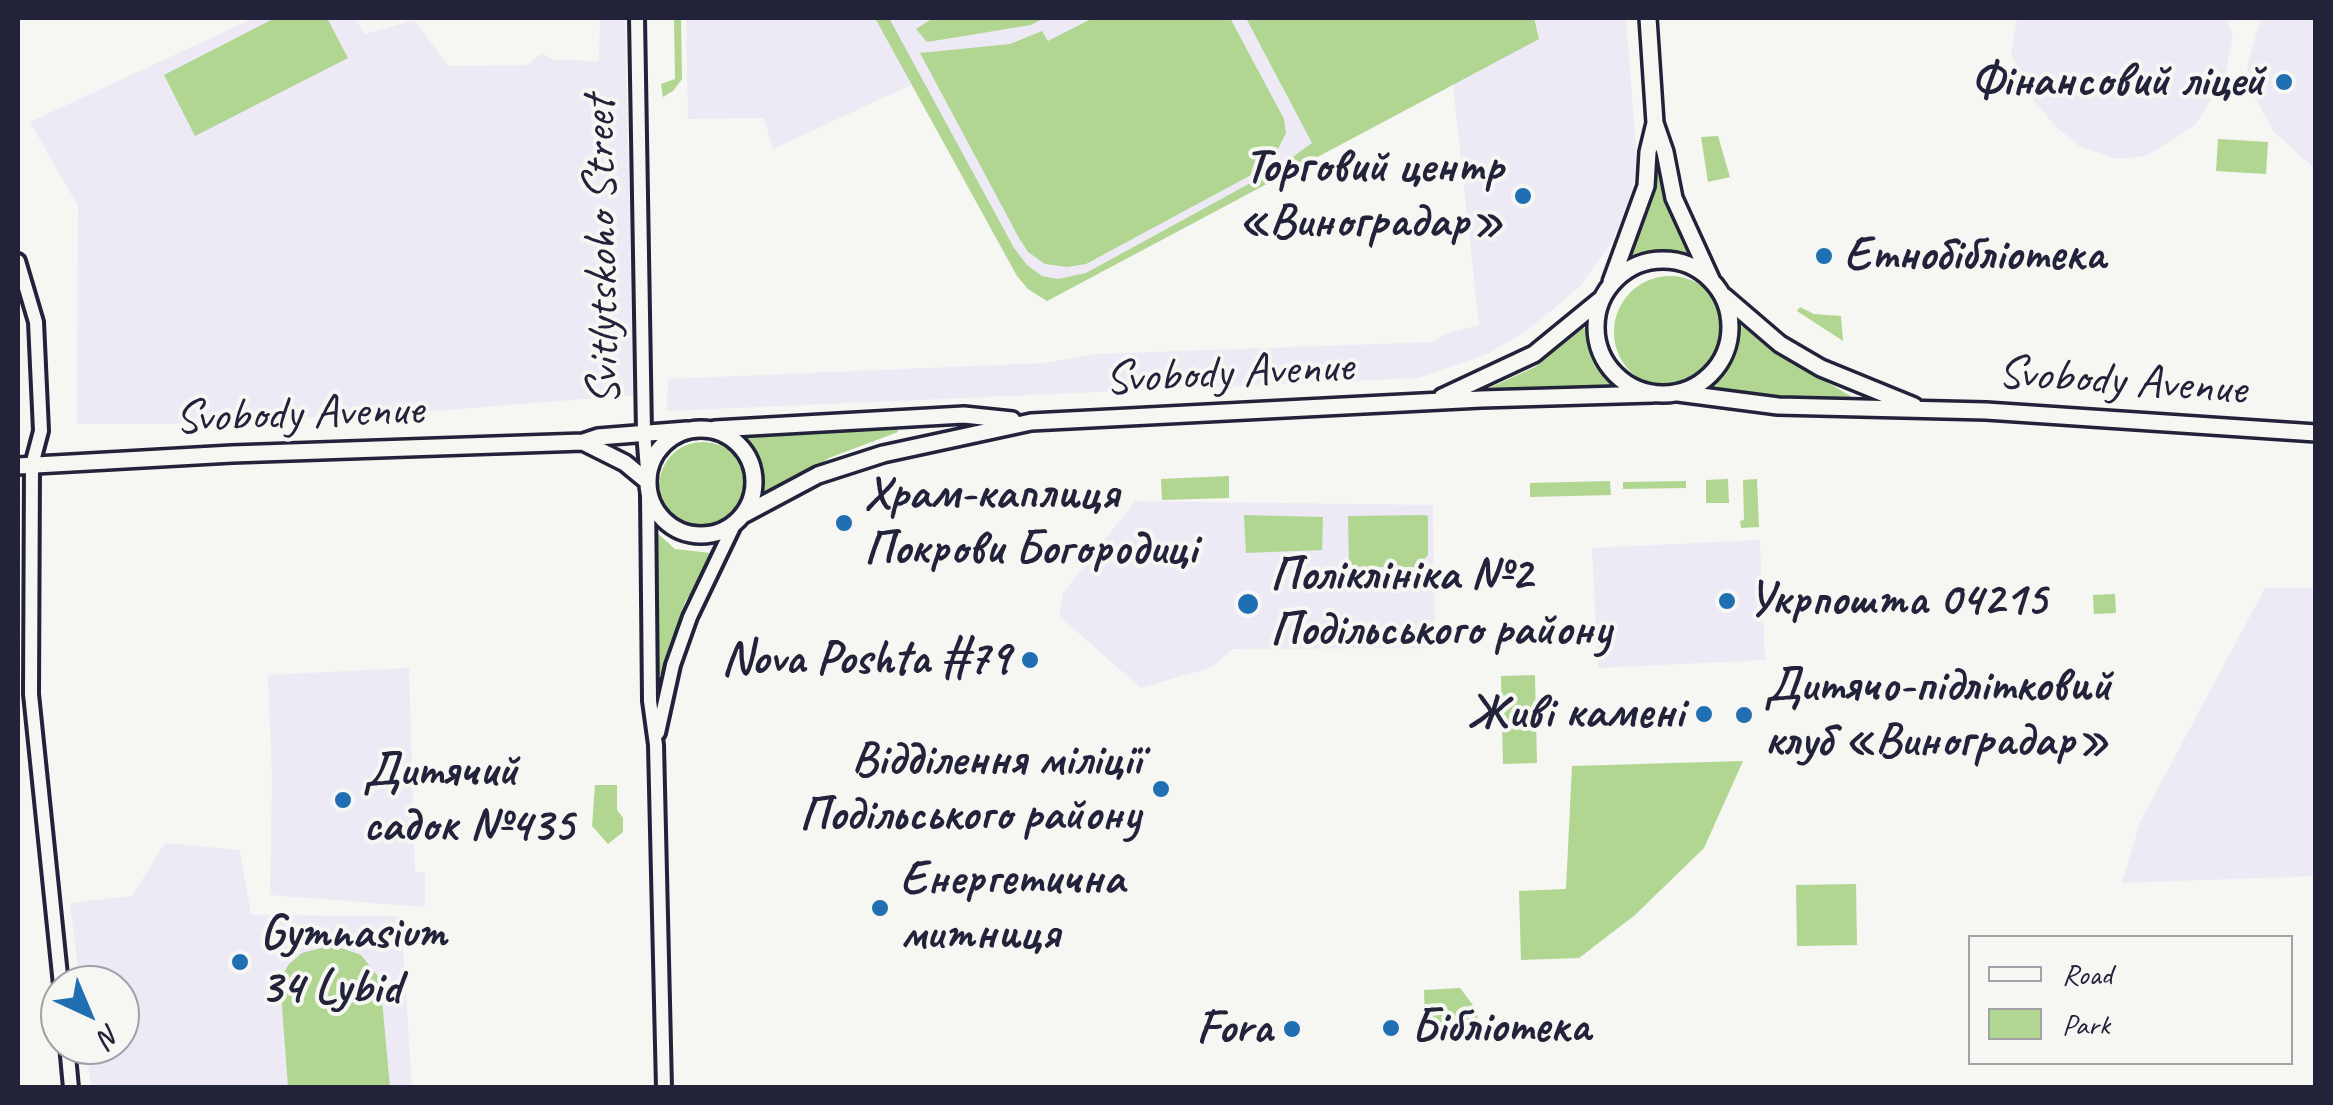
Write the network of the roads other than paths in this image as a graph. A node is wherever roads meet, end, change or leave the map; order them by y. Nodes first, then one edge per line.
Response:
1 (637, 18) edge
2 (1648, 18) edge
3 (1655, 123) junction
4 (18, 261) edge
5 (1717, 288) junction
6 (1606, 292) junction
7 (1678, 393) junction
8 (1653, 394) junction
9 (1430, 402) junction
10 (1923, 409) junction
11 (1031, 422) junction
12 (708, 429) junction
13 (688, 430) junction
14 (644, 432) junction
15 (2316, 433) edge
16 (583, 442) junction
17 (25, 466) edge
18 (648, 488) junction
19 (739, 519) junction
20 (656, 745) junction
21 (59, 965) edge
22 (664, 1088) edge

1 - 14 street, Svitlytskoho Street
2 - 3 street
3 - 5 street
3 - 6 street
4 - 17 street
5 - 6 street
5 - 7 street
5 - 10 street, Svobody Avenue
6 - 8 street
6 - 9 street, Svobody Avenue
7 - 8 street
7 - 10 street, Svobody Avenue
8 - 9 street, Svobody Avenue
9 - 11 street, Svobody Avenue
10 - 15 street, Svobody Avenue
11 - 12 street, Svobody Avenue
11 - 19 street, Svobody Avenue
12 - 13 street
12 - 19 street
13 - 14 street, Svobody Avenue
13 - 18 street
14 - 16 street, Svobody Avenue
14 - 18 street, Svitlytskoho Street
16 - 17 street, Svobody Avenue
16 - 18 street, Svobody Avenue
17 - 21 street
18 - 19 street
18 - 20 street, Svitlytskoho Street
19 - 20 street, Svitlytskoho Street
20 - 22 street, Svitlytskoho Street

